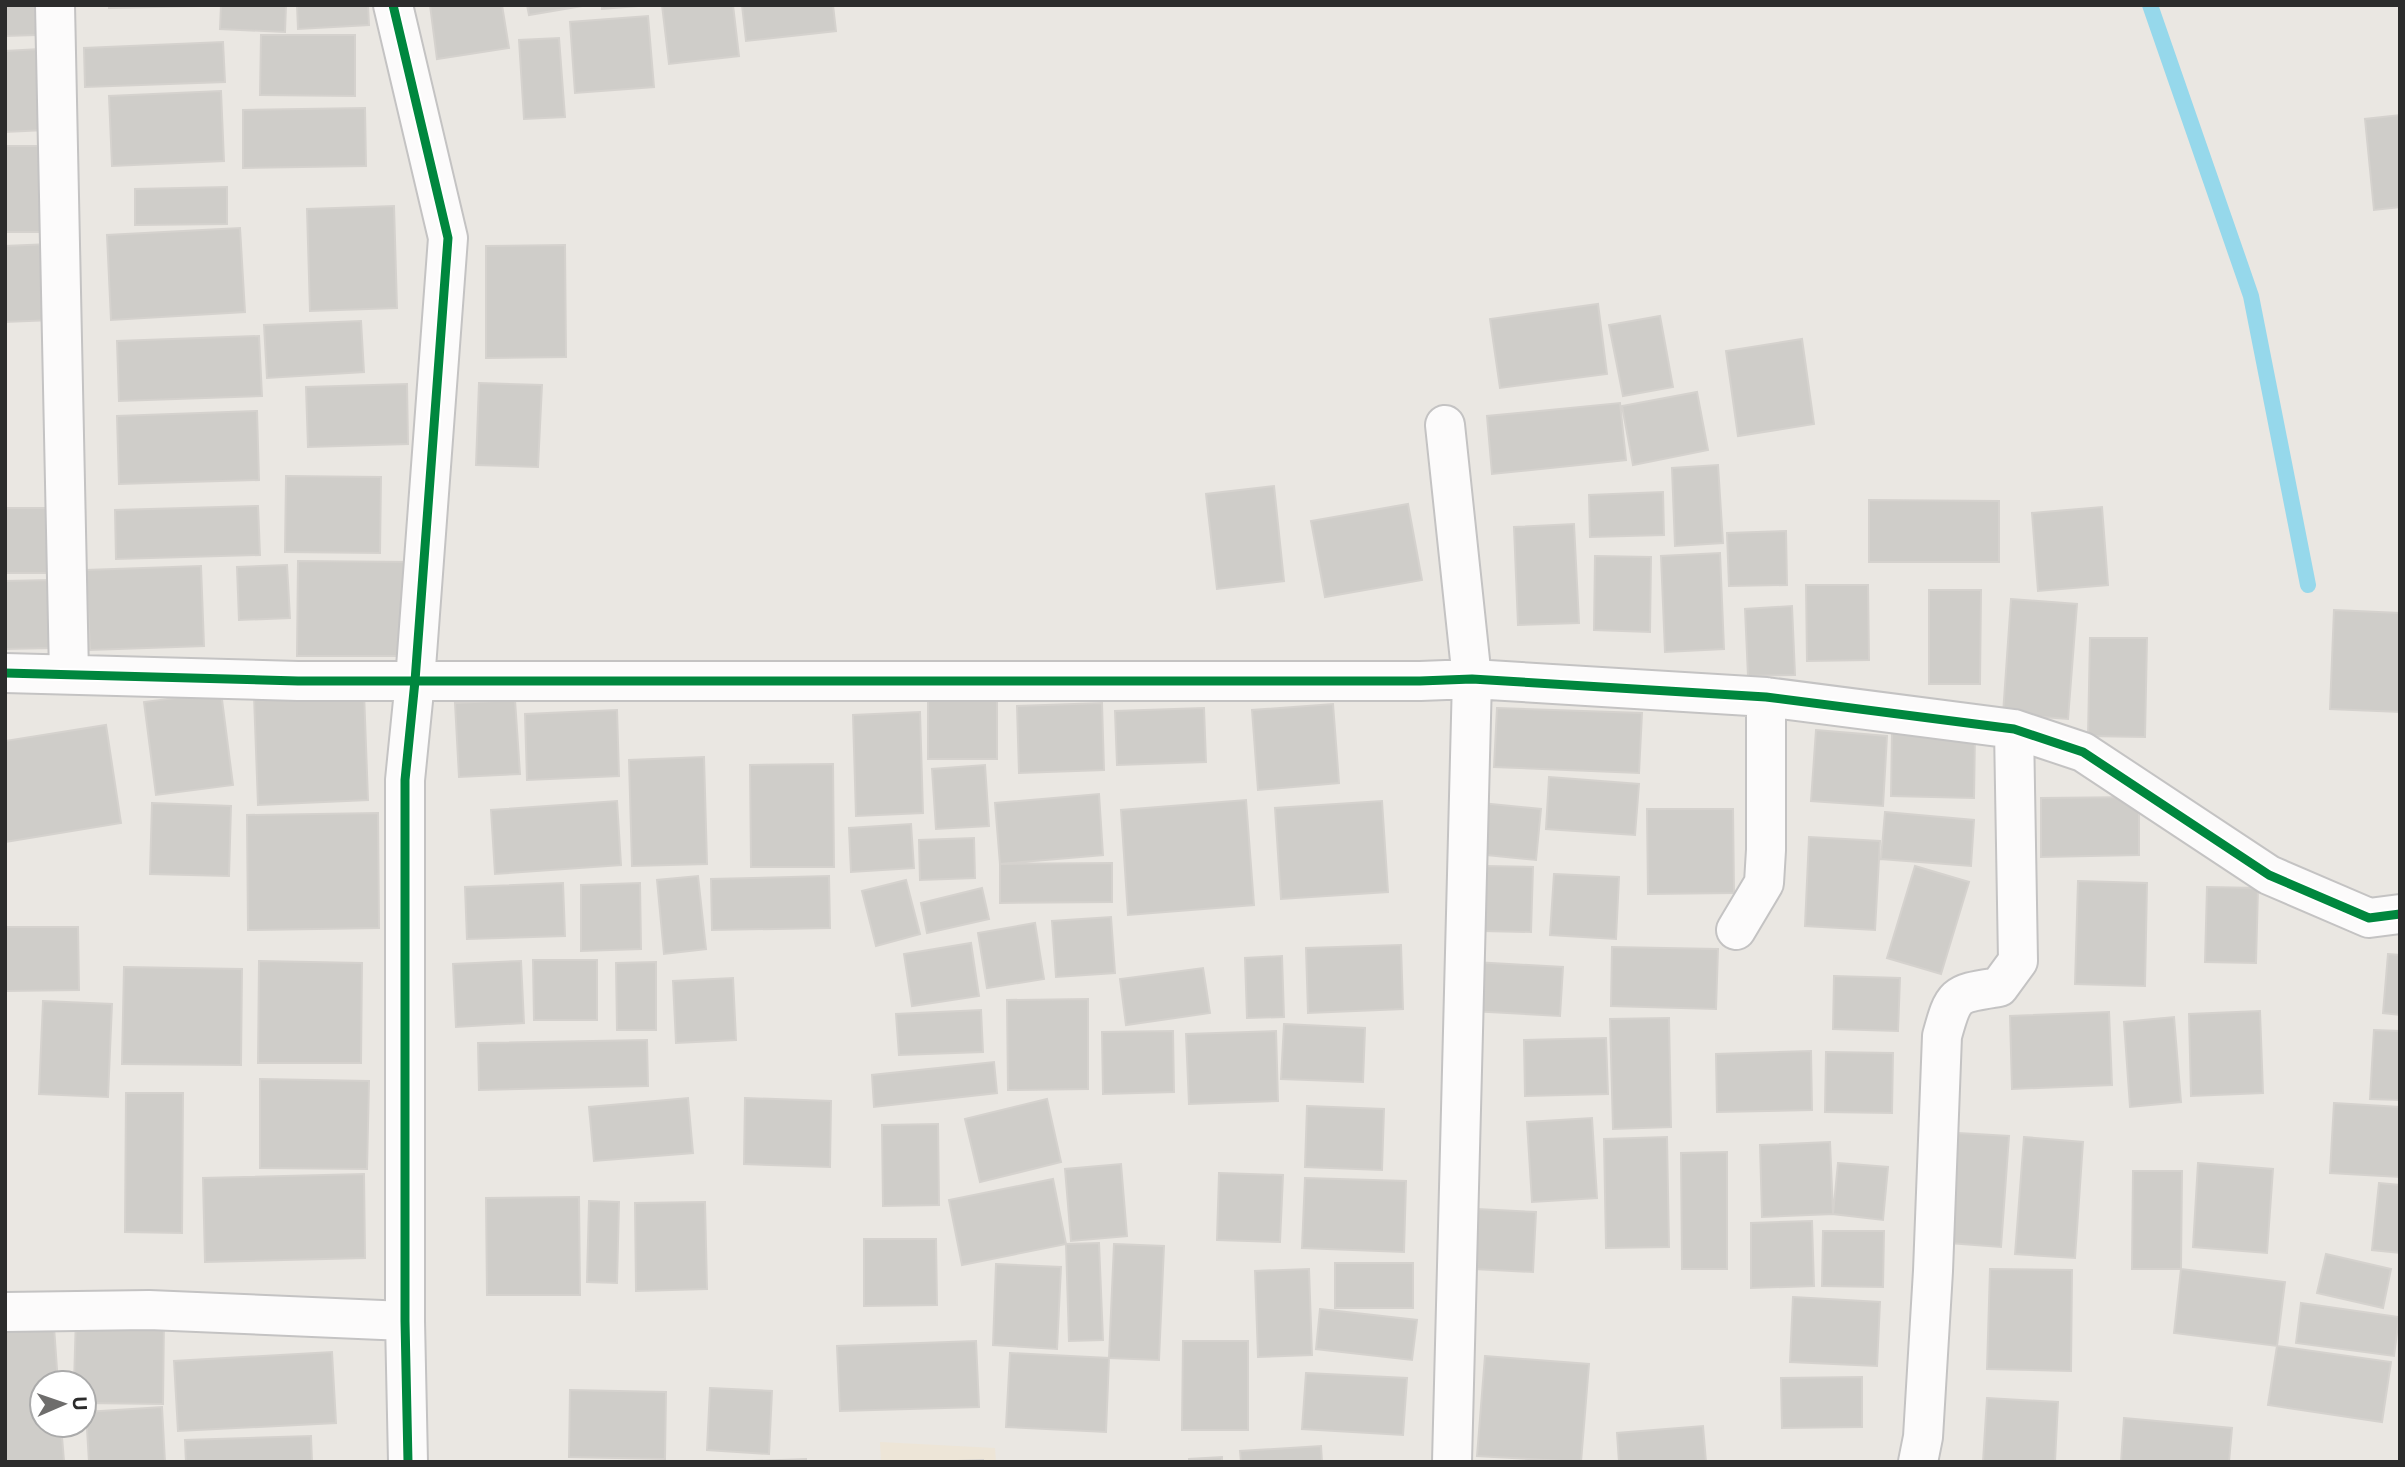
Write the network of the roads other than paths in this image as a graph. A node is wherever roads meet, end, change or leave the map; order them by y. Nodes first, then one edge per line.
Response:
1 (55, 5) edge
2 (393, 5) edge
3 (1445, 425) dead end
4 (5, 673) edge
5 (69, 674) junction
6 (1472, 679) junction
7 (415, 681) junction
8 (1766, 697) junction
9 (2014, 729) junction
10 (2400, 914) edge
11 (1736, 930) dead end
12 (5, 1312) edge
13 (405, 1321) junction
14 (408, 1462) edge
15 (1452, 1462) edge
16 (1918, 1462) edge

1 - 5 street
2 - 7 street
3 - 6 street
4 - 5 street
5 - 7 street
6 - 7 street
6 - 8 street
6 - 15 street
7 - 13 street
8 - 9 street
8 - 11 street
9 - 10 street
9 - 16 street
12 - 13 street
13 - 14 street

